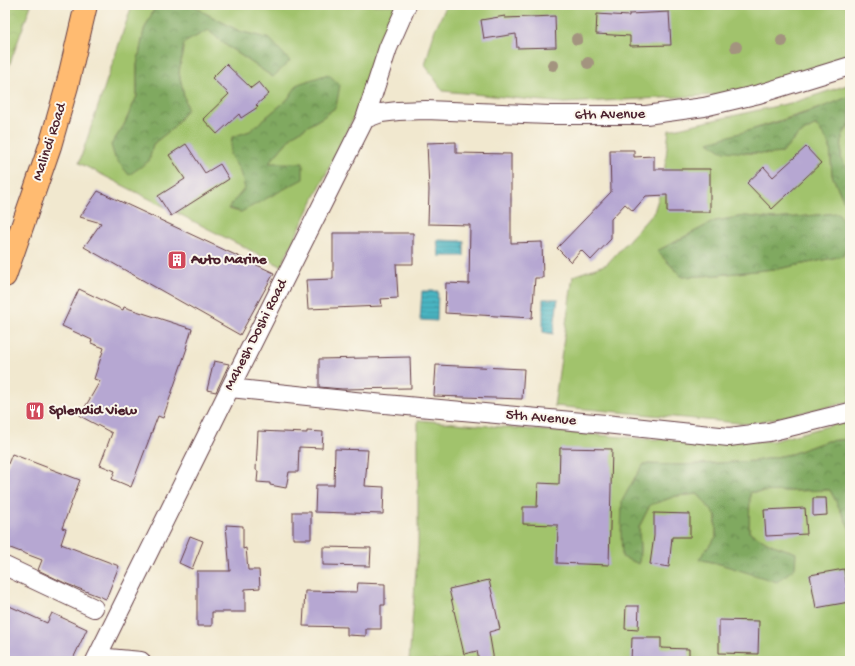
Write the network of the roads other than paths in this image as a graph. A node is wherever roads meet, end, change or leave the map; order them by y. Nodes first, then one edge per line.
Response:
1 (86, 5) edge
2 (407, 5) edge
3 (850, 66) edge
4 (365, 119) junction
5 (5, 276) edge
6 (230, 388) junction
7 (850, 412) edge
8 (5, 566) edge
9 (94, 608) dead end
10 (96, 659) edge
11 (141, 661) edge

1 - 5 highway, Malindi Road
2 - 4 street, Mahesh Doshi Road
3 - 4 street, 6th Avenue
4 - 6 street, Mahesh Doshi Road
6 - 7 street, 5th Avenue
6 - 10 street, Mahesh Doshi Road
8 - 9 street
10 - 11 street

